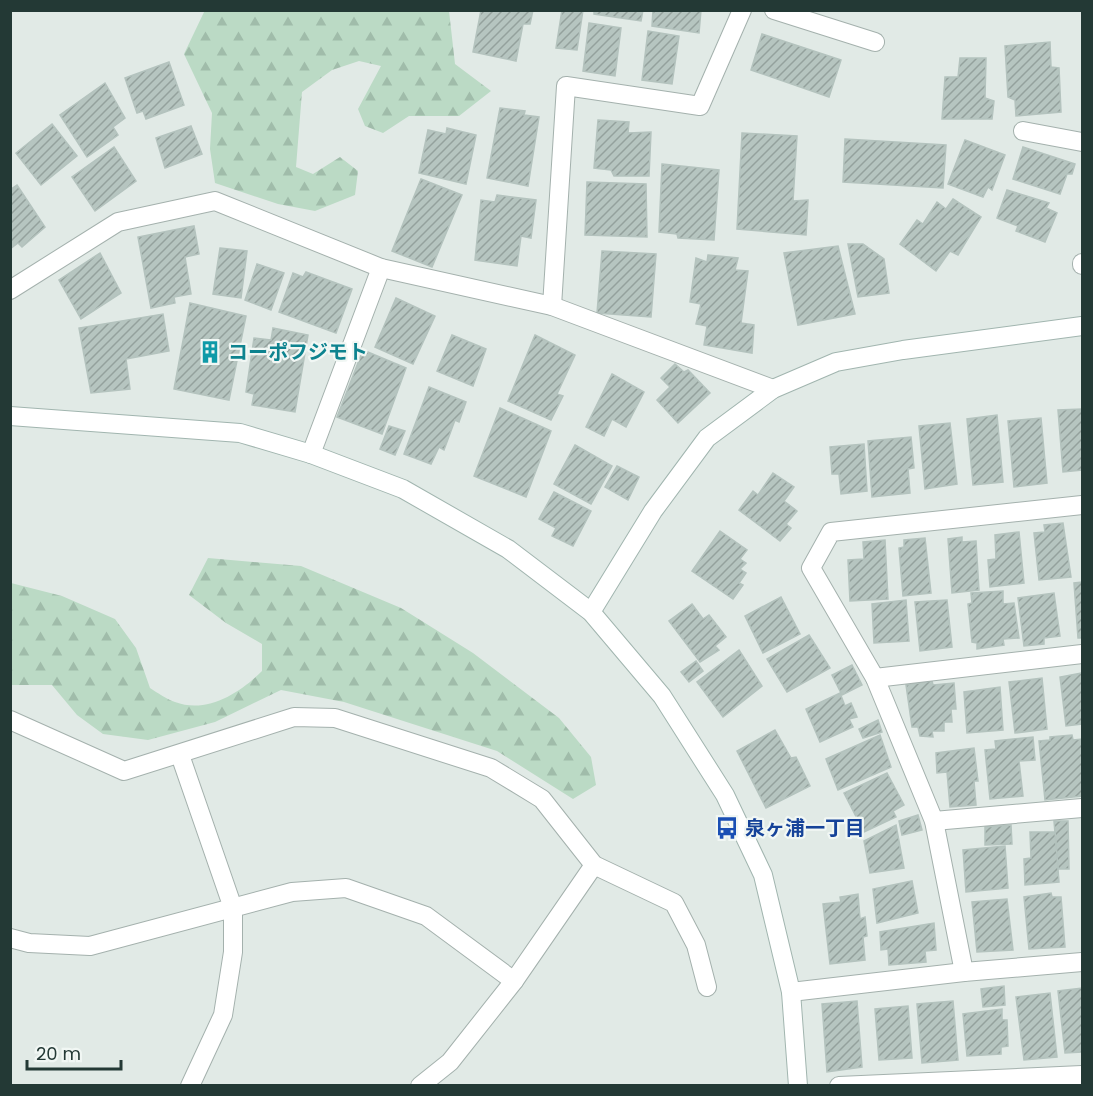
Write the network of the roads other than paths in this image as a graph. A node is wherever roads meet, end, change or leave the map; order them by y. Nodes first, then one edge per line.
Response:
1 (741, 10) edge
2 (774, 10) edge
3 (875, 42) dead end
4 (1023, 131) dead end
5 (1083, 142) edge
6 (381, 268) junction
7 (10, 290) edge
8 (552, 306) junction
9 (1083, 326) edge
10 (773, 388) junction
11 (10, 416) edge
12 (311, 454) junction
13 (1083, 505) edge
14 (591, 612) junction
15 (1083, 654) edge
16 (875, 678) junction
17 (10, 720) edge
18 (180, 754) junction
19 (1083, 808) edge
20 (934, 821) junction
21 (594, 865) junction
22 (233, 908) junction
23 (10, 938) edge
24 (1083, 962) edge
25 (964, 972) junction
26 (514, 981) junction
27 (707, 987) dead end
28 (791, 992) junction
29 (1083, 1075) edge
30 (190, 1086) edge
31 (420, 1086) edge
32 (798, 1086) edge
33 (839, 1086) edge

1 - 8 street
2 - 3 street
4 - 5 street
6 - 7 street
6 - 8 street
6 - 12 street
8 - 10 street
9 - 10 street
10 - 14 street
11 - 12 street
12 - 14 street
13 - 16 street
14 - 28 street
15 - 16 street
16 - 20 street
17 - 18 street
18 - 21 street
18 - 22 street
19 - 20 street
20 - 25 street
21 - 26 street
21 - 27 street
22 - 23 street
22 - 26 street
22 - 30 street
24 - 25 street
25 - 28 street
26 - 31 street
28 - 32 street
29 - 33 street

